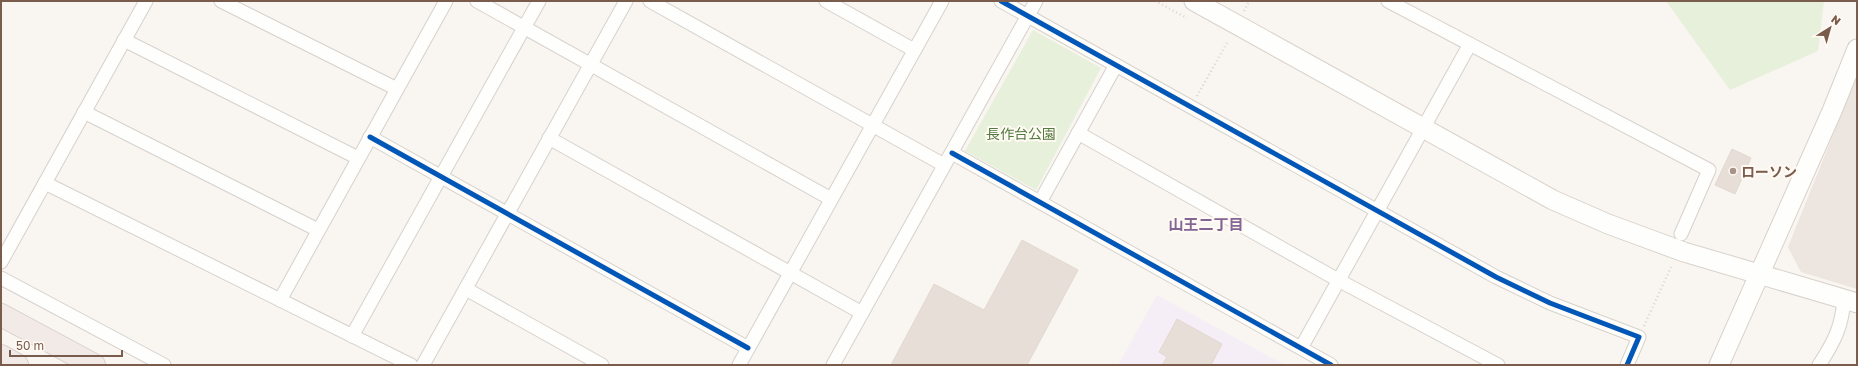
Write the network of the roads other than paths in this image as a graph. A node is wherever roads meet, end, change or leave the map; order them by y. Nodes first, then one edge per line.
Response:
1 (146, 1) edge
2 (221, 1) edge
3 (446, 1) edge
4 (477, 1) edge
5 (539, 1) edge
6 (626, 1) edge
7 (650, 1) edge
8 (826, 1) edge
9 (942, 1) edge
10 (1001, 1) edge
11 (1036, 1) edge
12 (1194, 1) edge
13 (1388, 1) edge
14 (1028, 16) junction
15 (524, 27) junction
16 (124, 40) junction
17 (1470, 44) junction
18 (1857, 49) edge
19 (914, 50) junction
20 (590, 64) junction
21 (1116, 65) junction
22 (397, 89) junction
23 (84, 112) junction
24 (872, 125) junction
25 (1424, 128) junction
26 (1078, 133) junction
27 (370, 137) junction
28 (549, 138) junction
29 (952, 152) junction
30 (358, 158) junction
31 (944, 166) junction
32 (441, 176) junction
33 (45, 183) junction
34 (831, 199) junction
35 (1040, 202) junction
36 (1376, 210) junction
37 (508, 213) junction
38 (318, 230) junction
39 (1681, 234) dead end
40 (1, 262) edge
41 (790, 273) junction
42 (1760, 274) junction
43 (1, 278) edge
44 (1338, 280) junction
45 (466, 289) junction
46 (280, 300) junction
47 (1850, 301) edge
48 (862, 313) junction
49 (1, 315) edge
50 (352, 336) junction
51 (748, 348) junction
52 (1301, 348) junction
53 (1, 356) edge
54 (17, 365) edge
55 (94, 365) edge
56 (164, 365) edge
57 (411, 365) edge
58 (423, 365) edge
59 (602, 365) edge
60 (739, 365) edge
61 (833, 365) edge
62 (1331, 365) edge
63 (1498, 365) edge
64 (1627, 365) edge
65 (1719, 365) edge
66 (1819, 365) edge

1 - 16 street
2 - 22 street
3 - 22 street
4 - 15 street
5 - 15 street
6 - 20 street
7 - 24 street
8 - 19 street
9 - 19 street
10 - 14 street
11 - 14 street
12 - 25 street
13 - 17 street
14 - 21 street
14 - 29 street
15 - 20 street
15 - 32 street
16 - 23 street
16 - 30 street
17 - 25 street
17 - 39 street
18 - 42 street
19 - 24 street
20 - 28 street
20 - 34 street
21 - 26 street
21 - 36 street
22 - 27 street
23 - 33 street
23 - 38 street
24 - 31 street
24 - 34 street
25 - 36 street
25 - 42 street
26 - 35 street
26 - 44 street
27 - 30 street
27 - 32 street
28 - 37 street
28 - 41 street
29 - 31 street
29 - 35 street
30 - 38 street
31 - 48 street
32 - 37 street
32 - 50 street
33 - 40 street
33 - 46 street
34 - 41 street
35 - 52 street
36 - 44 street
36 - 64 street
37 - 45 street
37 - 51 street
38 - 46 street
41 - 48 street
41 - 51 street
42 - 47 street
42 - 65 street
43 - 56 street
44 - 52 street
44 - 63 street
45 - 58 street
45 - 59 street
46 - 50 street
47 - 66 street
48 - 61 street
49 - 55 highway
50 - 57 street
51 - 60 street
52 - 62 street
53 - 54 highway

